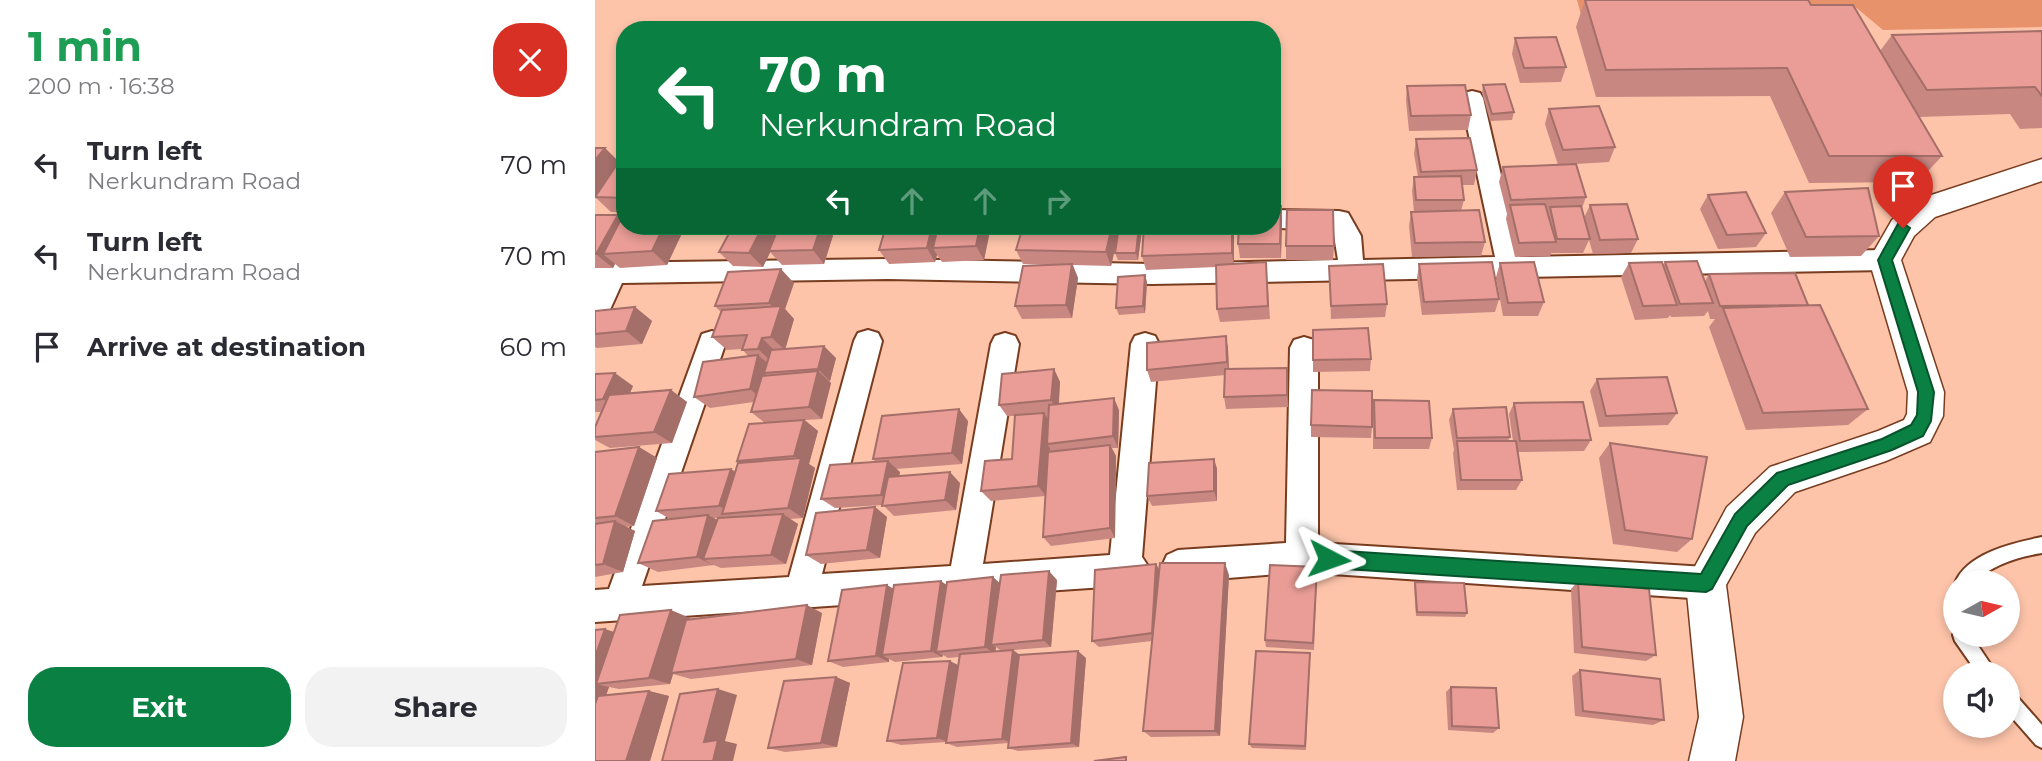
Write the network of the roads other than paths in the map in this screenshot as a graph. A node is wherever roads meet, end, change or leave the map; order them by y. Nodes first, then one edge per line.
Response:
1 (1472, 98) dead end
2 (2042, 170) edge
3 (1281, 219) edge
4 (1885, 260) junction
5 (1510, 267) junction
6 (1352, 269) junction
7 (604, 273) edge
8 (595, 315) edge
9 (868, 341) dead end
10 (712, 342) edge
11 (1005, 344) dead end
12 (1145, 344) edge
13 (1304, 348) dead end
14 (2042, 545) edge
15 (1303, 557) junction
16 (1125, 569) junction
17 (1977, 570) edge
18 (964, 580) junction
19 (1706, 583) junction
20 (800, 592) junction
21 (607, 605) edge
22 (2020, 713) edge
23 (2042, 739) edge
24 (1712, 761) edge

1 - 5 street
2 - 4 street
3 - 6 street
4 - 5 street
4 - 19 street
5 - 6 street
6 - 7 street
7 - 8 street
9 - 20 street
10 - 21 street
11 - 18 street
12 - 16 street
13 - 15 street
14 - 17 lane
15 - 16 street
15 - 19 street
16 - 18 street
18 - 20 street
19 - 24 street
20 - 21 street
22 - 23 lane

